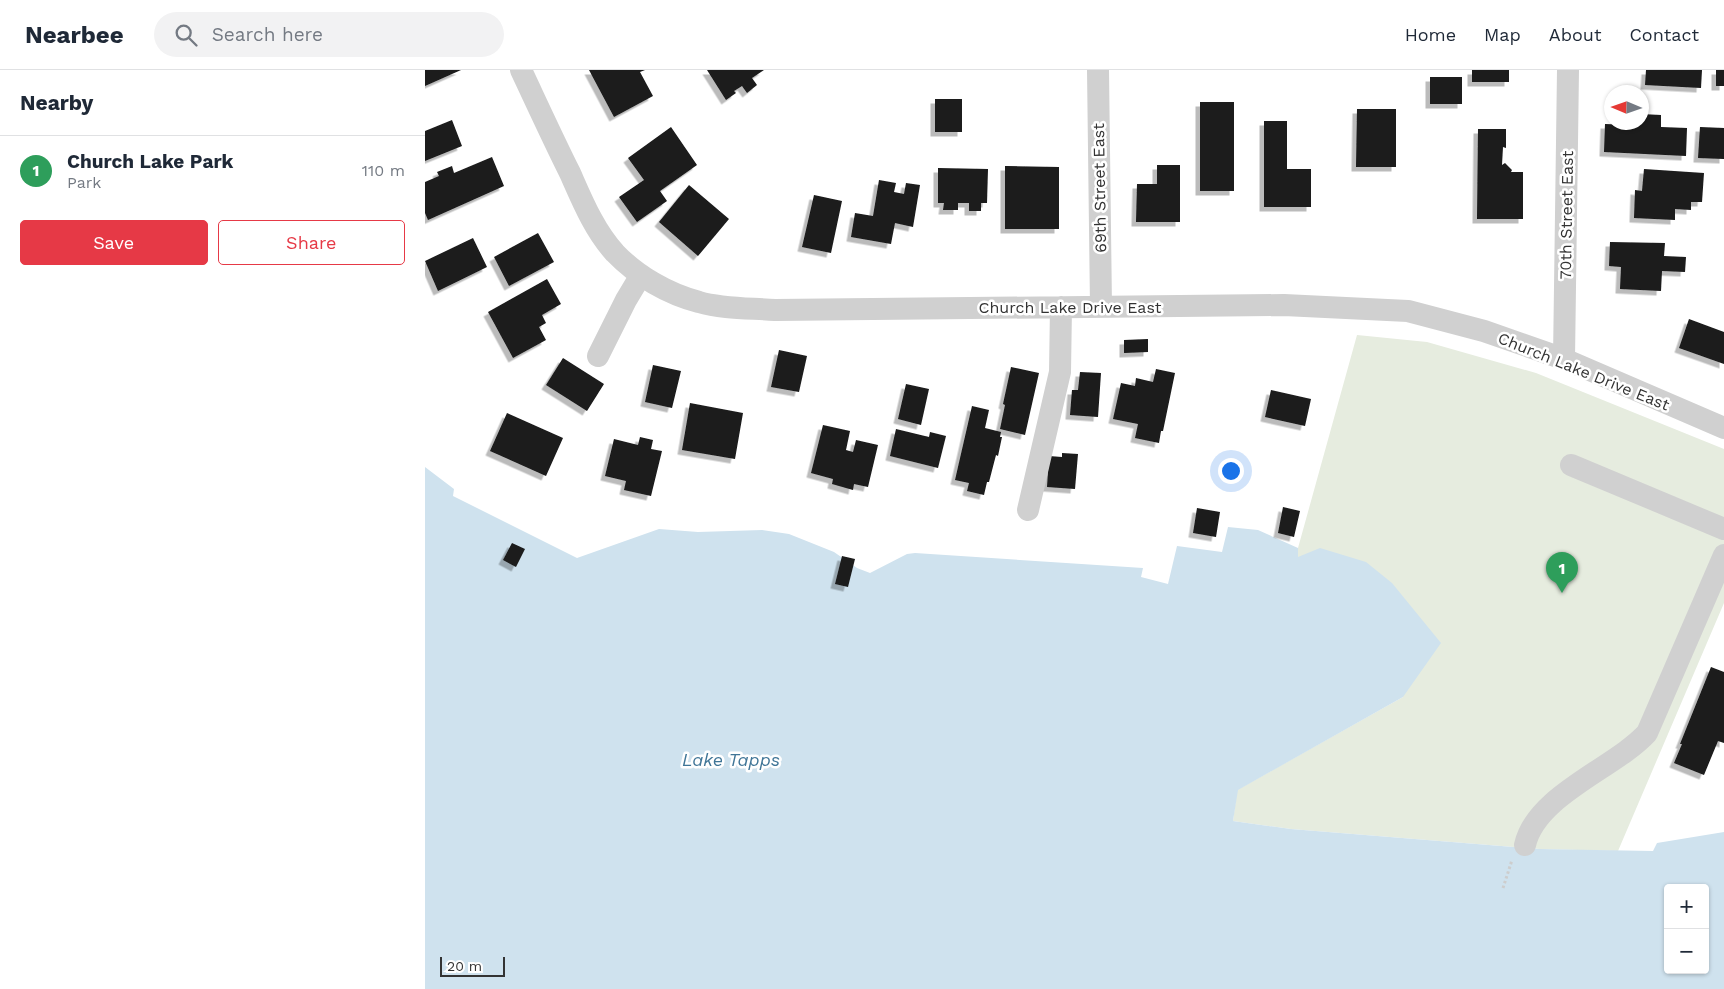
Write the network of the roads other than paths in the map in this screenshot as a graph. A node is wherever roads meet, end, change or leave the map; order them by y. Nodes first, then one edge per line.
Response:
1 (521, 70) edge
2 (1098, 70) edge
3 (1568, 70) edge
4 (641, 275) junction
5 (1061, 307) junction
6 (1101, 307) junction
7 (598, 356) dead end
8 (1564, 359) junction
9 (1724, 428) edge
10 (1571, 465) dead end
11 (1028, 510) dead end
12 (1724, 529) edge
13 (1724, 555) edge
14 (1519, 849) road end

1 - 4 street, Church Lake Drive East
2 - 6 street, 69th Street East
3 - 8 street, 70th Street East
4 - 5 street, Church Lake Drive East
4 - 7 street
5 - 6 street, Church Lake Drive East
5 - 11 street
6 - 8 street, Church Lake Drive East
8 - 9 street, Church Lake Drive East
10 - 12 street
13 - 14 street

